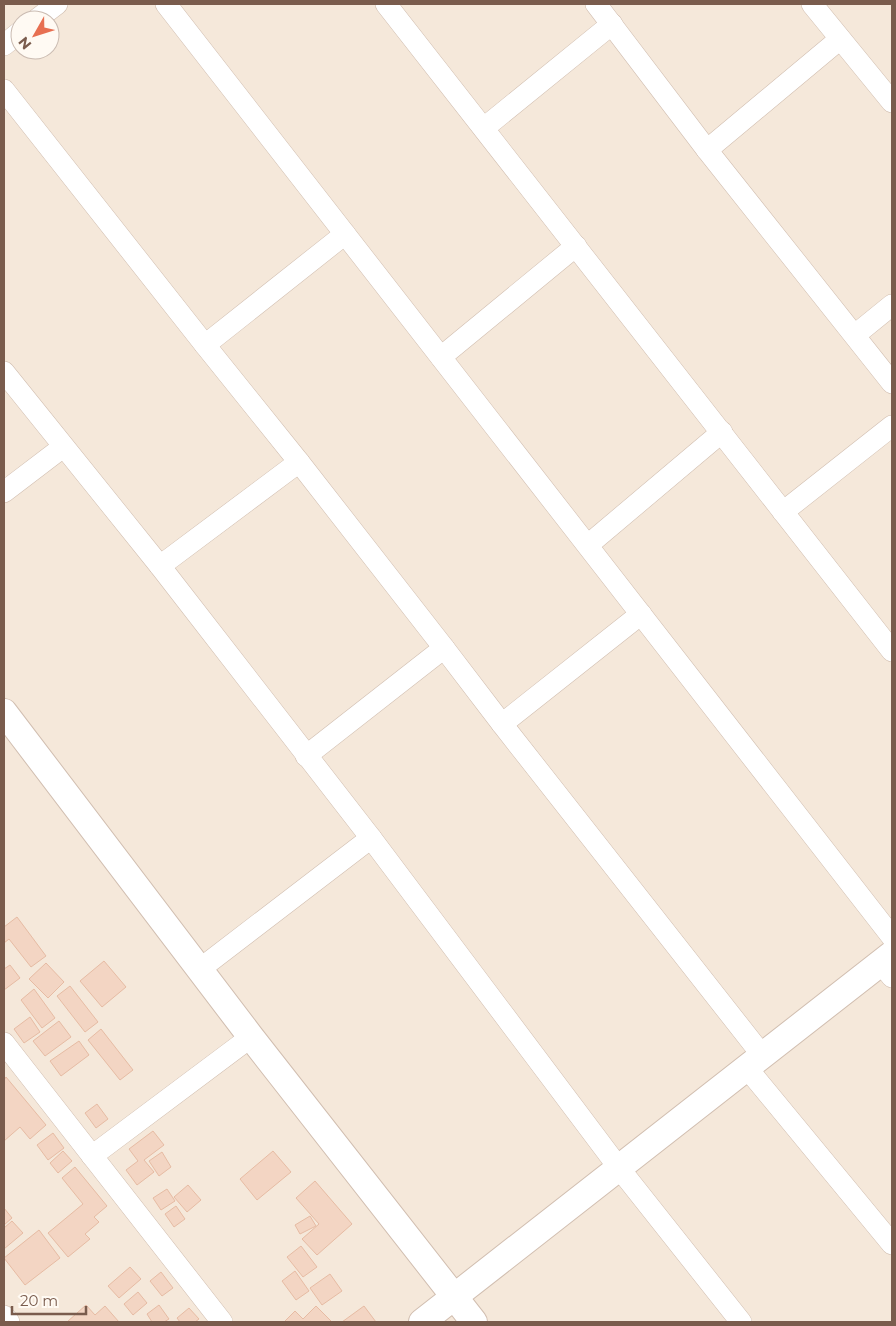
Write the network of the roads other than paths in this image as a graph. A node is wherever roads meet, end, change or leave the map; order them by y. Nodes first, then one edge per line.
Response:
1 (166, 4) edge
2 (386, 4) edge
3 (596, 4) edge
4 (812, 4) edge
5 (612, 24) junction
6 (840, 39) junction
7 (4, 90) edge
8 (892, 102) edge
9 (484, 128) junction
10 (707, 150) junction
11 (346, 234) junction
12 (576, 246) junction
13 (892, 305) edge
14 (855, 335) junction
15 (204, 345) junction
16 (441, 357) junction
17 (4, 372) edge
18 (892, 383) edge
19 (892, 426) edge
20 (722, 432) junction
21 (63, 447) junction
22 (299, 462) junction
23 (4, 492) edge
24 (783, 512) junction
25 (588, 545) junction
26 (160, 566) junction
27 (641, 614) junction
28 (444, 648) junction
29 (892, 651) edge
30 (4, 712) edge
31 (502, 724) junction
32 (306, 756) junction
33 (371, 838) junction
34 (892, 937) edge
35 (888, 965) edge
36 (200, 969) junction
37 (251, 1036) junction
38 (5, 1049) edge
39 (755, 1062) junction
40 (92, 1156) junction
41 (619, 1168) junction
42 (892, 1244) edge
43 (454, 1297) junction
44 (4, 1316) edge
45 (9, 1322) edge
46 (222, 1322) edge
47 (422, 1322) edge
48 (474, 1322) edge
49 (741, 1322) edge

1 - 11 street
2 - 9 street
3 - 5 street
4 - 6 street
5 - 9 street
5 - 10 street
6 - 8 street
6 - 10 street
7 - 15 street
9 - 12 street
10 - 14 street
11 - 15 street
11 - 16 street
12 - 16 street
12 - 20 street
13 - 14 street
14 - 18 street
15 - 22 street
16 - 25 street
17 - 21 street
19 - 24 street
20 - 24 street
20 - 25 street
21 - 23 street
21 - 26 street
22 - 26 street
22 - 28 street
24 - 29 street
25 - 27 street
26 - 32 street
27 - 31 street
27 - 34 street
28 - 31 street
28 - 32 street
30 - 36 street
31 - 39 street
32 - 33 street
33 - 36 street
33 - 41 street
35 - 39 street
36 - 37 street
37 - 40 street
37 - 43 street
38 - 40 street
39 - 41 street
39 - 42 street
40 - 46 street
41 - 43 street
41 - 49 street
43 - 47 street
43 - 48 street
44 - 45 street

